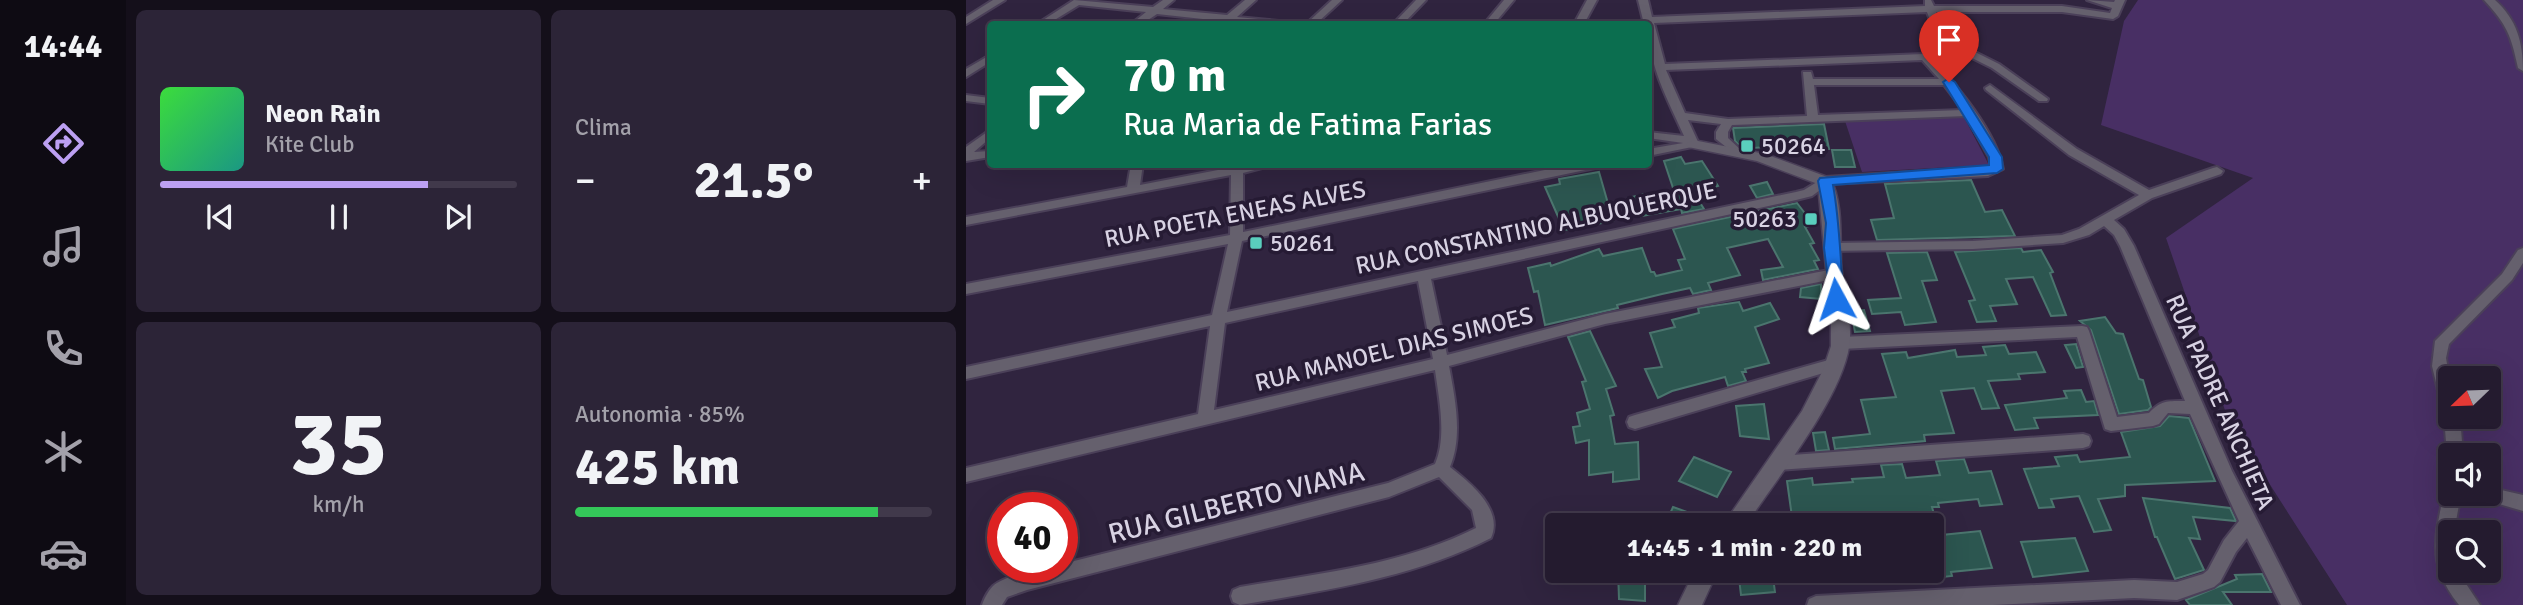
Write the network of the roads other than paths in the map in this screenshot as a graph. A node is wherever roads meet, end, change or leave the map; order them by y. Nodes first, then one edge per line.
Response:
1 (1000, 0) edge
2 (1169, 0) edge
3 (1251, 0) edge
4 (1337, 0) edge
5 (1421, 0) edge
6 (1509, 0) edge
7 (1592, 0) edge
8 (1643, 0) edge
9 (1870, 0) edge
10 (2092, 0) edge
11 (2489, 0) edge
12 (1078, 1) edge
13 (2047, 3) edge
14 (1930, 4) edge
15 (2014, 4) edge
16 (2116, 8) edge
17 (1154, 12) junction
18 (1875, 12) junction
19 (1648, 20) joint
20 (966, 21) edge
21 (1047, 21) edge
22 (1140, 21) edge
23 (1226, 21) edge
24 (1314, 21) edge
25 (1401, 21) edge
26 (1492, 21) edge
27 (1580, 21) edge
28 (1944, 40) junction
29 (1652, 45) edge
30 (1925, 57) junction
31 (987, 60) edge
32 (1805, 60) junction
33 (1660, 67) junction
34 (2523, 68) edge
35 (966, 74) edge
36 (1808, 82) junction
37 (1949, 82) junction
38 (1990, 88) dead end
39 (966, 98) edge
40 (2043, 99) dead end
41 (987, 101) edge
42 (1970, 113) junction
43 (1680, 116) junction
44 (1813, 118) junction
45 (1728, 122) junction
46 (987, 136) edge
47 (1652, 136) edge
48 (1692, 142) junction
49 (1736, 151) junction
50 (1652, 152) edge
51 (987, 154) edge
52 (966, 155) edge
53 (1136, 168) edge
54 (1252, 168) edge
55 (1576, 168) edge
56 (1237, 171) junction
57 (2217, 171) dead end
58 (1825, 181) junction
59 (1133, 190) junction
60 (2148, 195) junction
61 (966, 220) edge
62 (2105, 220) junction
63 (1236, 238) junction
64 (1832, 248) junction
65 (2523, 253) edge
66 (1834, 274) junction
67 (1424, 276) junction
68 (966, 289) edge
69 (1218, 320) junction
70 (1841, 343) junction
71 (1440, 363) junction
72 (1832, 365) junction
73 (2438, 366) edge
74 (966, 373) edge
75 (2196, 408) junction
76 (1205, 420) junction
77 (1635, 422) dead end
78 (2083, 441) dead end
79 (1778, 463) junction
80 (1441, 469) junction
81 (966, 475) edge
82 (2501, 497) edge
83 (2523, 503) edge
84 (2451, 506) edge
85 (1742, 513) edge
86 (2247, 524) junction
87 (1701, 583) edge
88 (1240, 596) dead end
89 (996, 598) edge
90 (2180, 598) edge
91 (1690, 605) edge
92 (1816, 605) edge
93 (2291, 605) edge
94 (2471, 605) edge

1 - 20 street
2 - 17 street
3 - 23 street
4 - 24 street
5 - 25 street
6 - 26 street
7 - 27 street
8 - 19 street
9 - 18 street
10 - 16 street
11 - 34 street
12 - 17 street
12 - 21 street
13 - 15 street
13 - 16 street
14 - 15 street
14 - 18 street
14 - 28 street
17 - 22 street
17 - 23 street
18 - 19 street
28 - 30 street
28 - 40 street
29 - 33 street
30 - 32 street
30 - 37 street
31 - 35 street
32 - 33 street
32 - 36 street
33 - 43 street
36 - 37 street
36 - 44 street
37 - 42 street
38 - 60 street
39 - 41 street
42 - 44 street
42 - 58 street
43 - 45 street
43 - 48 street
44 - 45 street
45 - 49 street
46 - 52 street
47 - 48 street
48 - 49 street
48 - 50 street
49 - 58 street
51 - 52 street
53 - 59 street
54 - 56 street
55 - 63 street, RUA POETA ENEAS ALVES
56 - 59 street
56 - 63 street
57 - 60 street
58 - 64 street
58 - 67 street, RUA CONSTANTINO ALBUQUERQUE
59 - 61 street
60 - 62 street
62 - 64 street
62 - 75 street, RUA PADRE ANCHIETA
63 - 68 street, RUA POETA ENEAS ALVES
63 - 69 street
64 - 66 street
65 - 73 street
66 - 70 street
66 - 71 street, RUA MANOEL DIAS SIMOES
67 - 69 street, RUA CONSTANTINO ALBUQUERQUE
67 - 71 street
69 - 74 street, RUA CONSTANTINO ALBUQUERQUE
69 - 76 street
70 - 72 street
70 - 75 street
71 - 76 street, RUA MANOEL DIAS SIMOES
71 - 80 street
72 - 77 street
72 - 79 street
75 - 86 street, RUA PADRE ANCHIETA
76 - 81 street, RUA MANOEL DIAS SIMOES
78 - 79 street
79 - 85 street
80 - 88 street
80 - 89 street, RUA GILBERTO VIANA
82 - 83 street
84 - 94 street
86 - 90 street
86 - 93 street, RUA PADRE ANCHIETA
87 - 91 street
90 - 92 street

